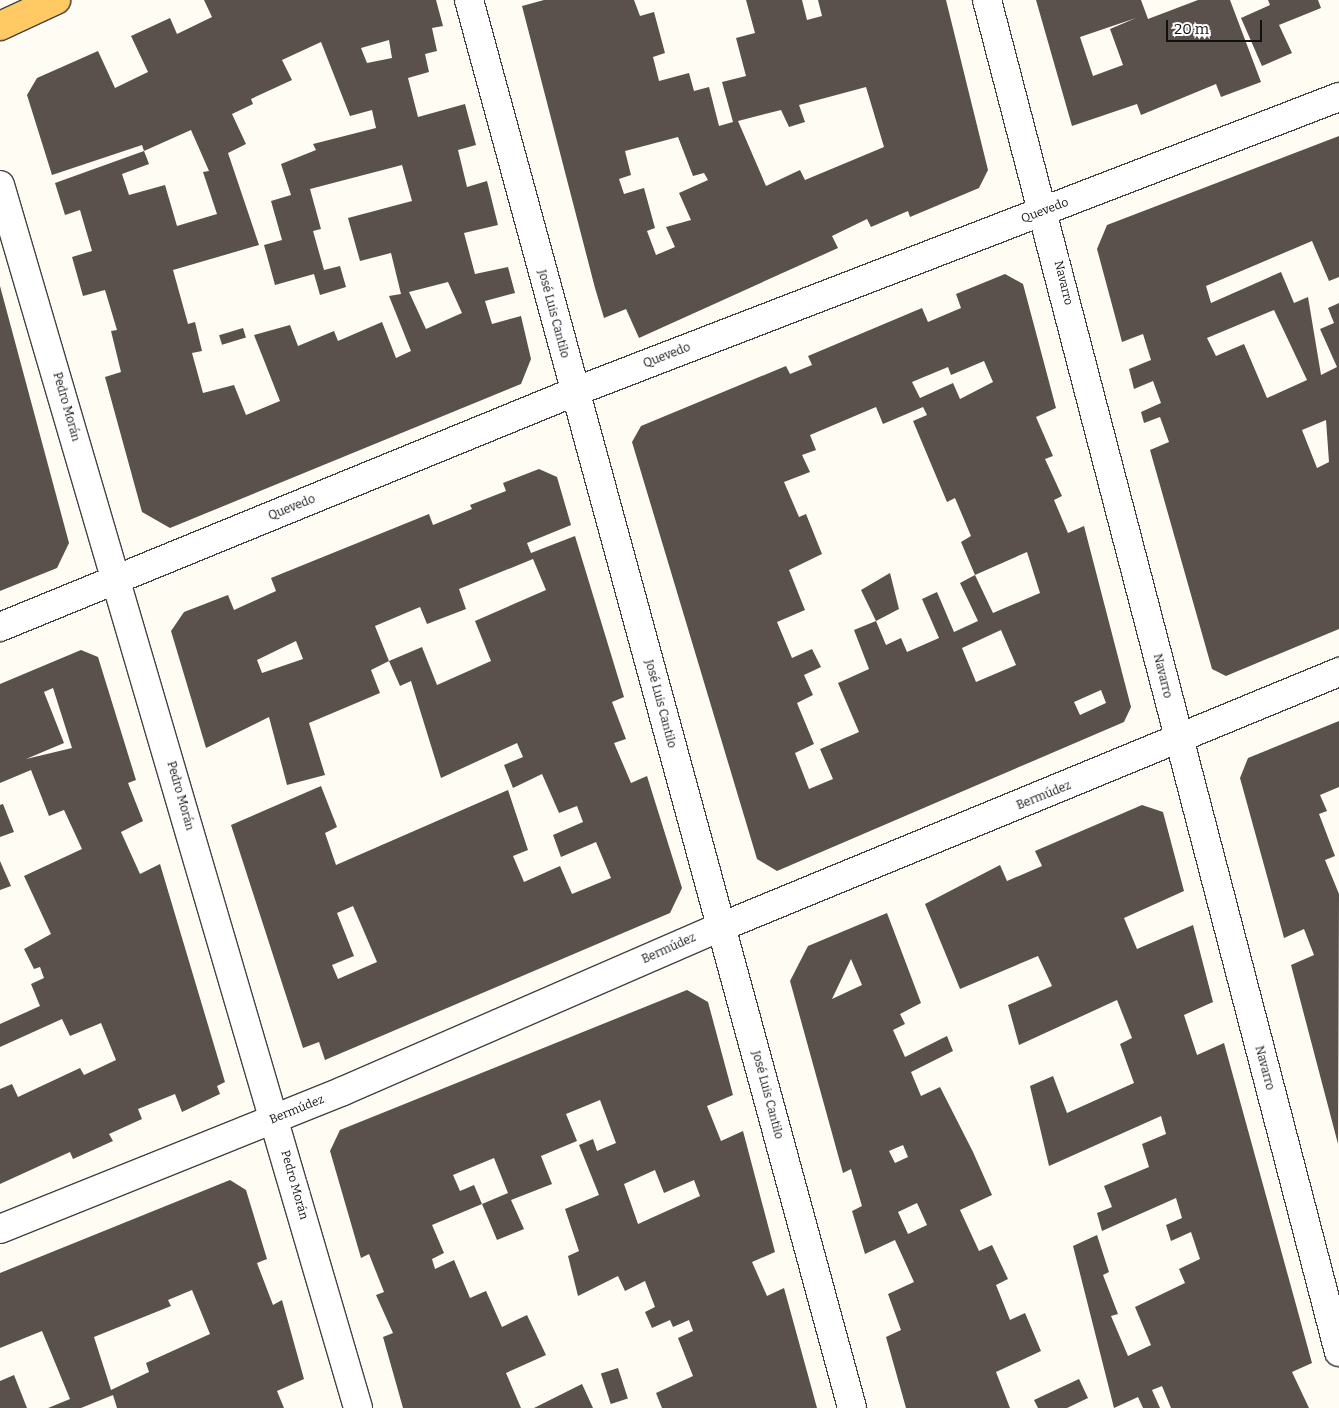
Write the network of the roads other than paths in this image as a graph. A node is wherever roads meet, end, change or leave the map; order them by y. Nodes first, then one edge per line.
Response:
1 (56, 0) edge
2 (469, 0) edge
3 (987, 0) edge
4 (0, 26) edge
5 (1339, 97) edge
6 (0, 185) edge
7 (1045, 211) junction
8 (574, 392) junction
9 (117, 580) junction
10 (0, 628) edge
11 (1339, 672) edge
12 (1178, 741) junction
13 (721, 926) junction
14 (276, 1118) junction
15 (0, 1229) edge
16 (1339, 1352) edge
17 (358, 1408) edge
18 (852, 1408) edge

1 - 4 main road
2 - 8 street, José Luis Cantilo
3 - 7 street, Navarro
5 - 7 street, Quevedo
6 - 9 street, Pedro Morán
7 - 8 street, Quevedo
7 - 12 street, Navarro
8 - 9 street, Quevedo
8 - 13 street, José Luis Cantilo
9 - 10 street, Quevedo
9 - 14 street, Pedro Morán
11 - 12 street, Bermúdez
12 - 13 street, Bermúdez
12 - 16 street, Navarro
13 - 14 street, Bermúdez
13 - 18 street, José Luis Cantilo
14 - 15 street, Bermúdez
14 - 17 street, Pedro Morán

